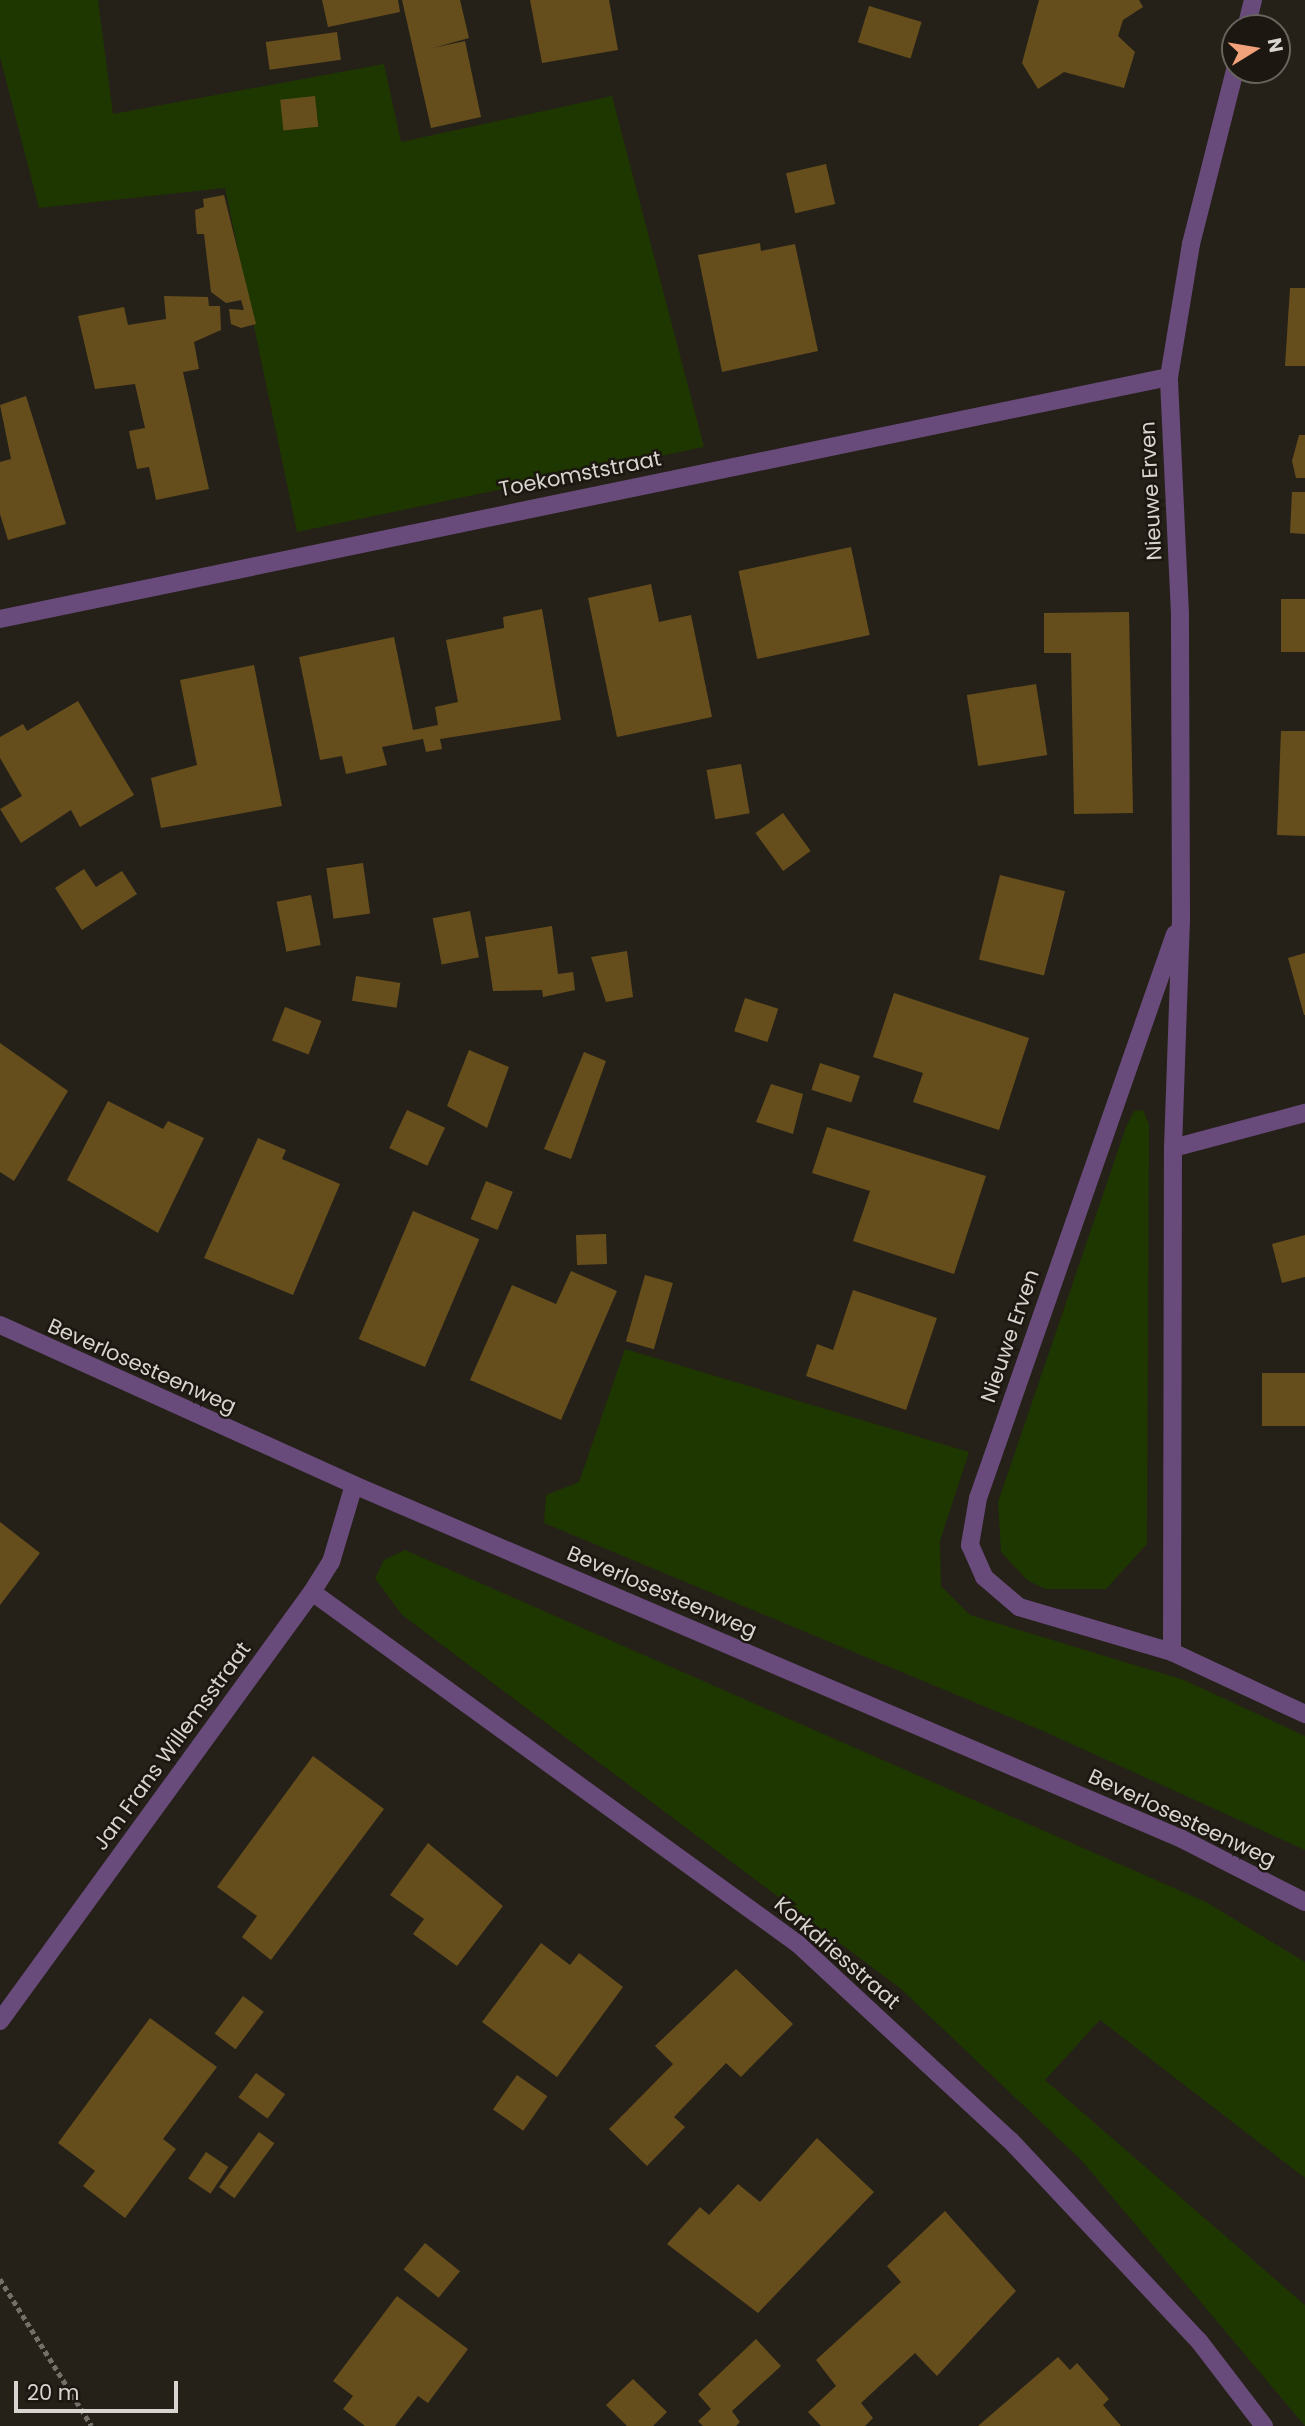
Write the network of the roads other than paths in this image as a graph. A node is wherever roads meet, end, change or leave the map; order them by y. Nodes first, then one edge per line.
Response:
1 (1231, 84) edge
2 (1169, 377) junction
3 (0, 619) edge
4 (1181, 918) junction
5 (1305, 1113) edge
6 (1173, 1148) junction
7 (0, 1325) edge
8 (354, 1485) junction
9 (312, 1592) junction
10 (1172, 1652) junction
11 (1305, 1714) edge
12 (1305, 1902) edge
13 (0, 2021) edge
14 (1264, 2426) edge

1 - 2 street, Nieuwe Erven
2 - 3 street, Toekomststraat
2 - 4 street, Nieuwe Erven
4 - 6 street, Nieuwe Erven
4 - 10 street, Nieuwe Erven
5 - 6 street
6 - 10 street, Nieuwe Erven
7 - 8 street, Beverlosesteenweg
8 - 9 street, Jan Frans Willemsstraat
8 - 12 street, Beverlosesteenweg
9 - 13 street, Jan Frans Willemsstraat
9 - 14 street, Korkdriesstraat
10 - 11 street, Nieuwe Erven

